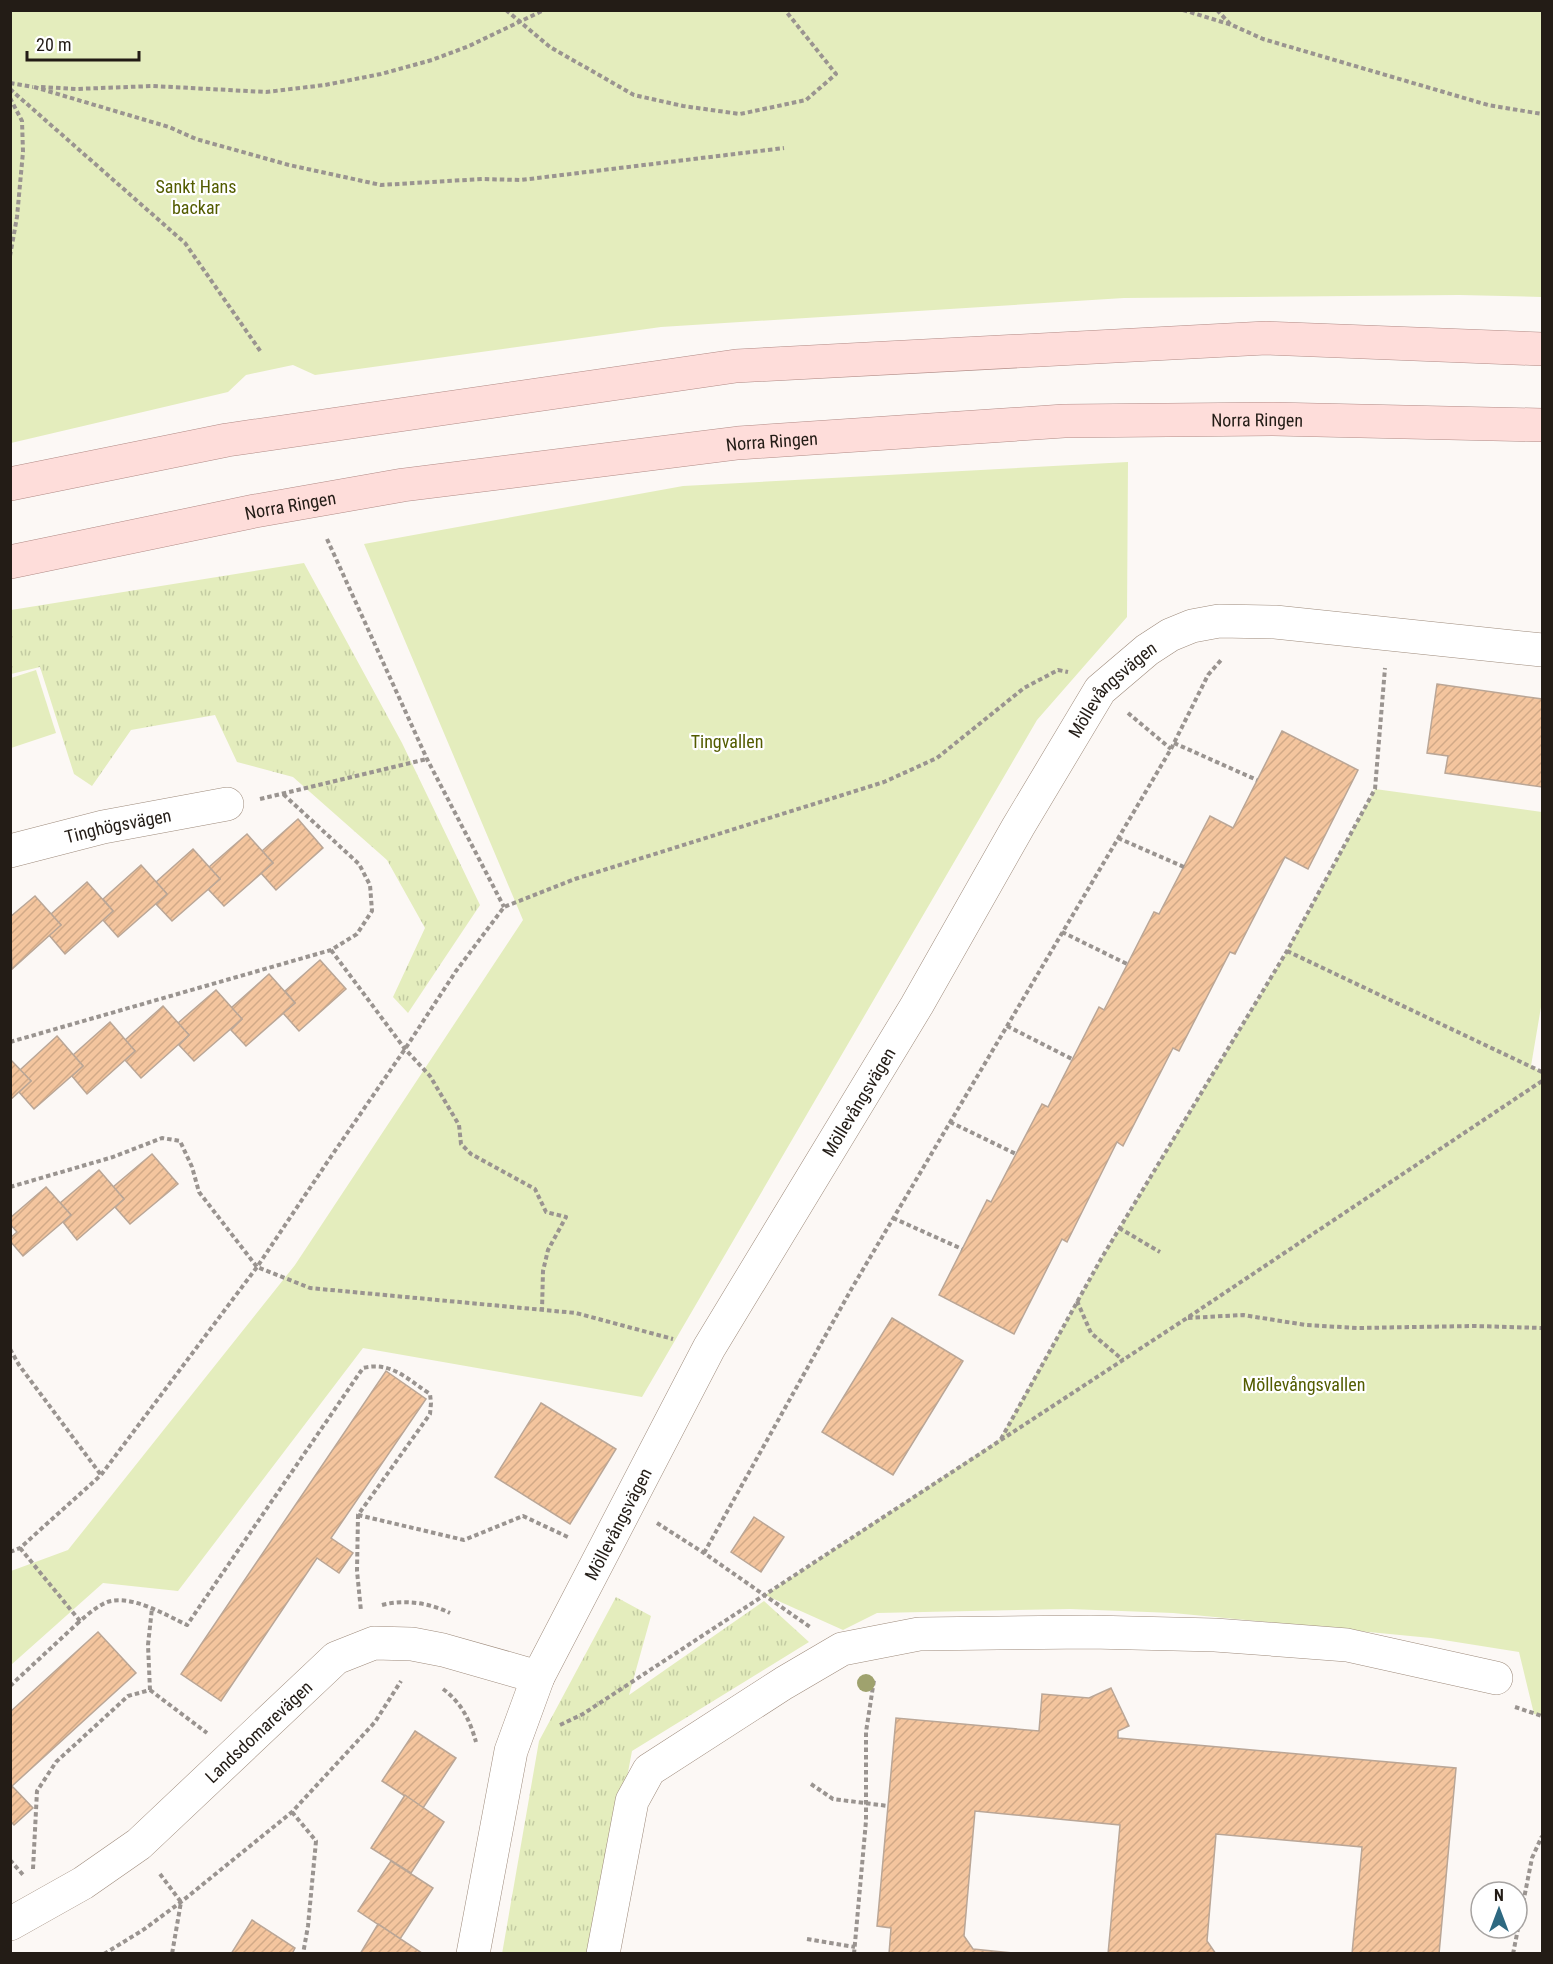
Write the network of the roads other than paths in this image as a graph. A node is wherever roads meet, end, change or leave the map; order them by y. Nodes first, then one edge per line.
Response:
1 (1542, 349) edge
2 (1542, 425) edge
3 (10, 484) edge
4 (10, 562) edge
5 (1542, 650) edge
6 (226, 804) road end
7 (10, 851) edge
8 (538, 1677) junction
9 (1496, 1678) dead end
10 (10, 1924) edge
11 (473, 1953) edge
12 (603, 1953) edge

1 - 3 main road
2 - 4 main road, Norra Ringen
5 - 8 street, Möllevångsvägen
6 - 7 street, Tinghögsvägen
8 - 10 street, Landsdomarevägen
8 - 11 street, Möllevångsvägen
9 - 12 street

